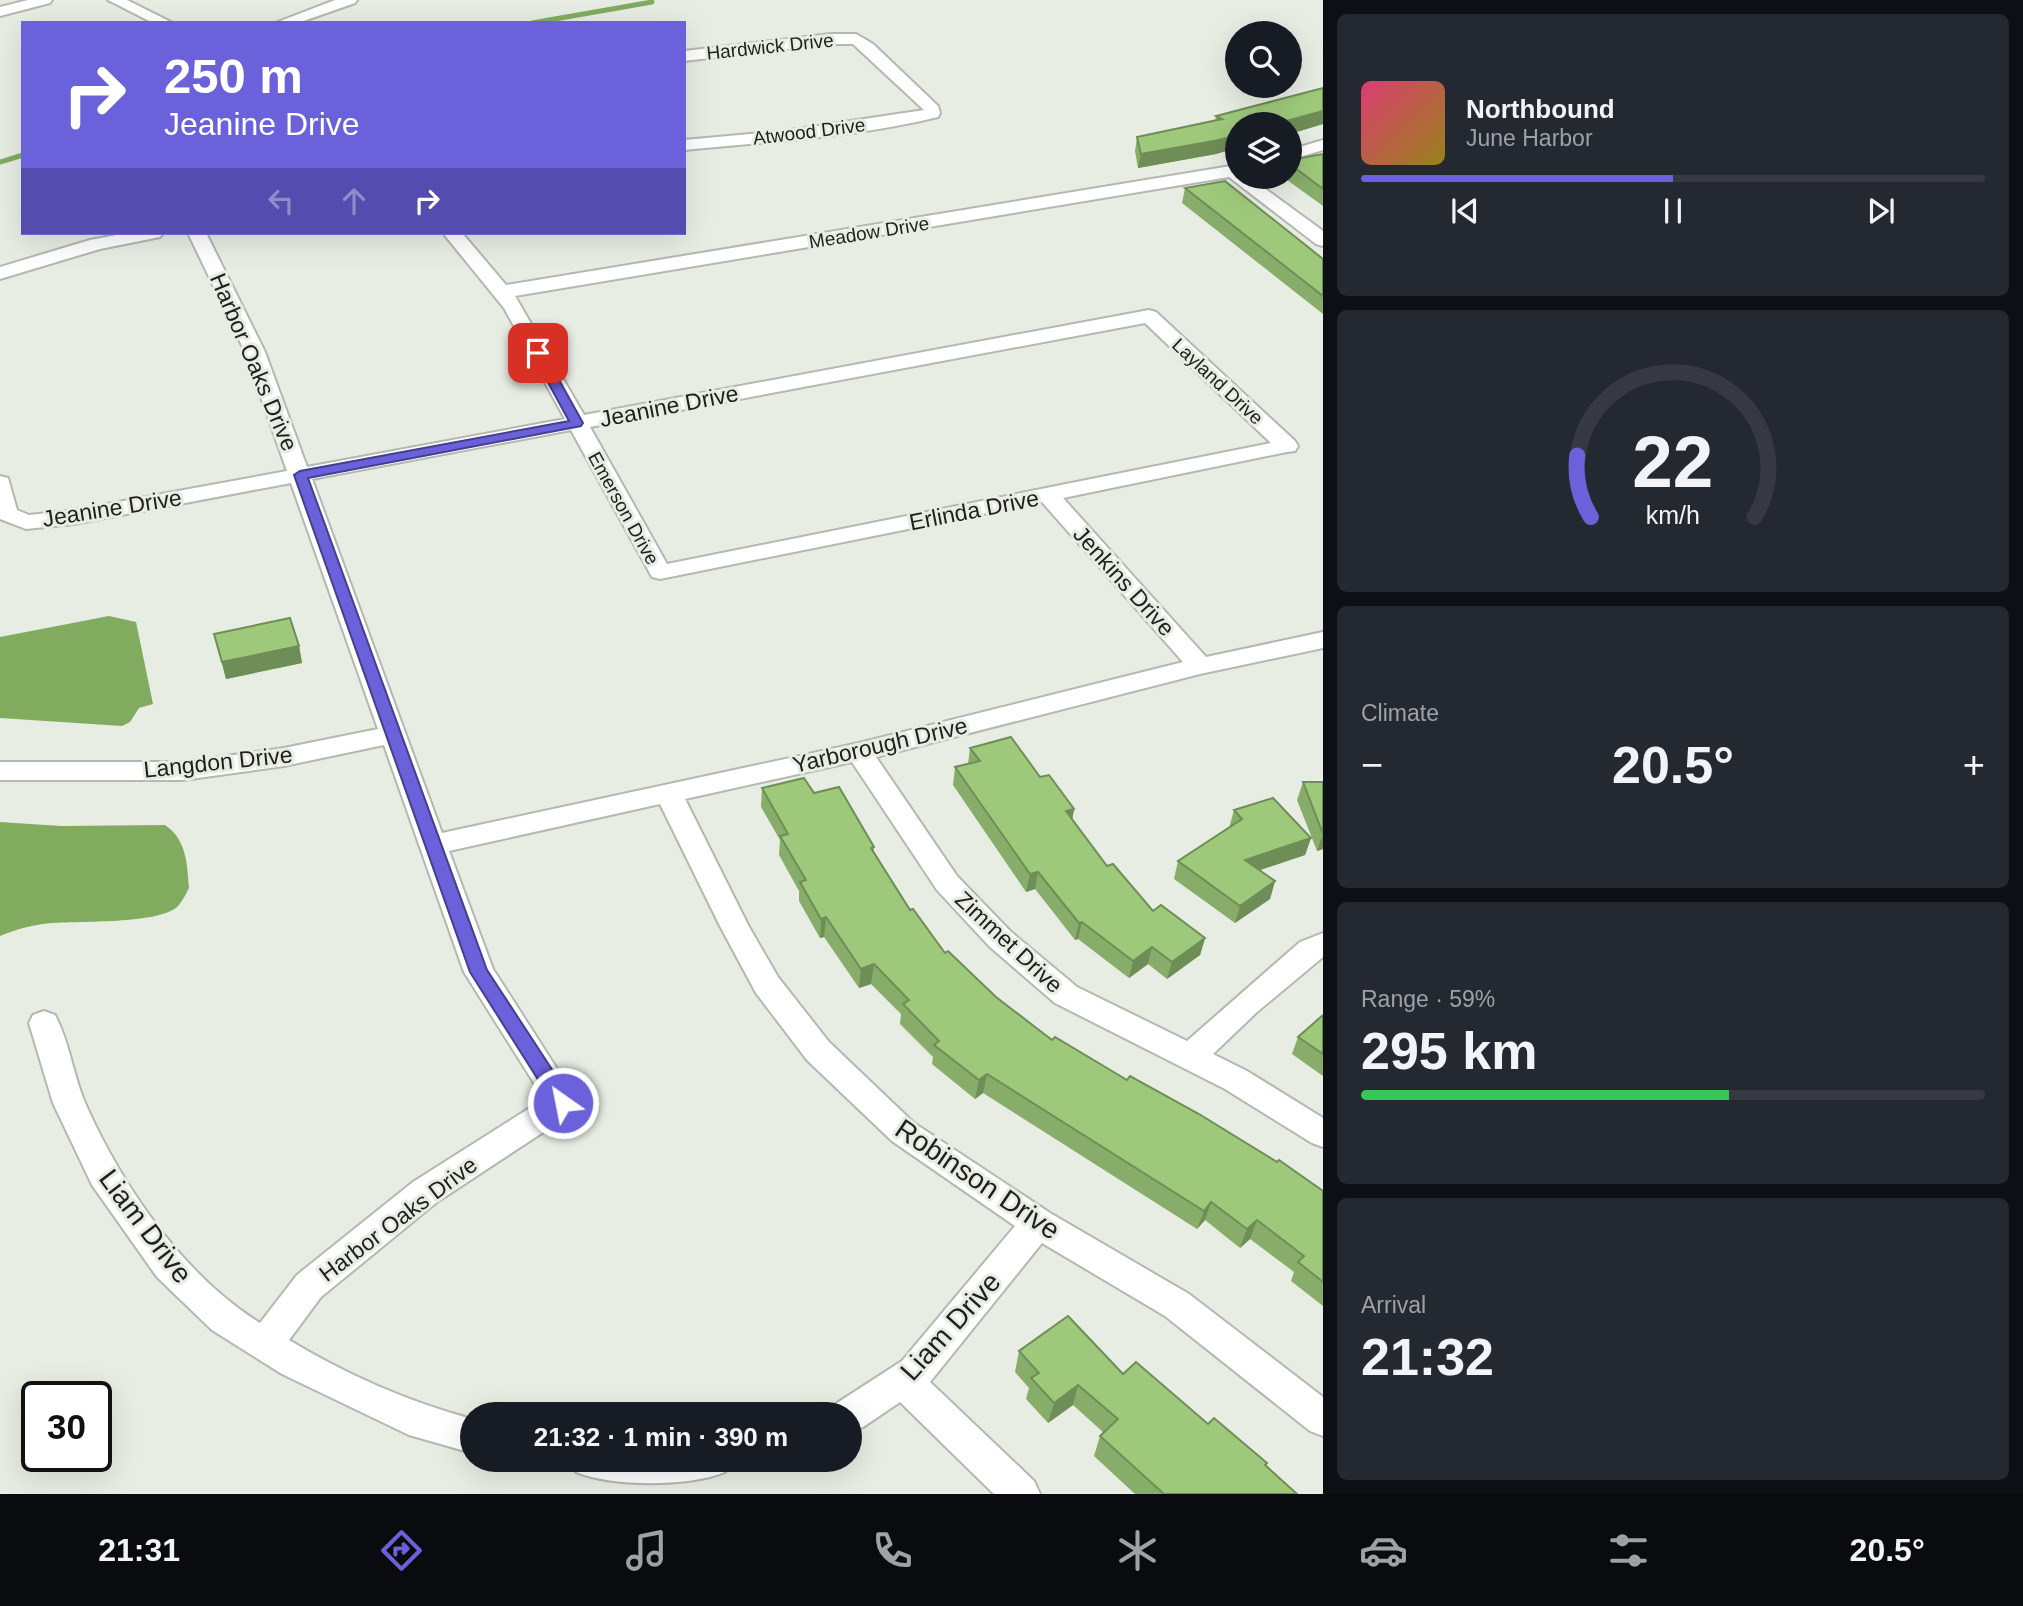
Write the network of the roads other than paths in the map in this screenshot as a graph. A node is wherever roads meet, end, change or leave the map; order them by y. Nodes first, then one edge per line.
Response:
1 (5, 0) edge
2 (45, 0) edge
3 (114, 0) edge
4 (351, 0) edge
5 (0, 1) edge
6 (0, 12) edge
7 (161, 21) edge
8 (288, 21) edge
9 (856, 39) joint
10 (686, 56) edge
11 (686, 145) edge
12 (1323, 145) edge
13 (1302, 151) edge
14 (1225, 176) edge
15 (1256, 189) edge
16 (144, 235) edge
17 (198, 235) edge
18 (454, 235) edge
19 (1323, 240) edge
20 (0, 273) edge
21 (501, 292) junction
22 (1149, 316) joint
23 (576, 423) junction
24 (1287, 446) joint
25 (300, 475) junction
26 (1, 487) edge
27 (1048, 495) junction
28 (660, 572) joint
29 (1323, 640) edge
30 (1200, 666) junction
31 (393, 735) junction
32 (859, 752) junction
33 (0, 771) edge
34 (668, 793) junction
35 (435, 844) junction
36 (1323, 944) edge
37 (44, 1023) dead end
38 (1190, 1057) junction
39 (1323, 1134) edge
40 (1038, 1223) junction
41 (265, 1344) junction
42 (903, 1381) junction
43 (862, 1407) edge
44 (1323, 1419) edge
45 (460, 1433) edge
46 (1021, 1494) edge

1 - 5 street
2 - 6 street
3 - 7 street
4 - 8 street
9 - 10 street, Hardwick Drive
9 - 11 street, Atwood Drive
12 - 13 street
14 - 21 street, Meadow Drive
15 - 19 street
16 - 20 street
17 - 25 street, Harbor Oaks Drive
18 - 21 street, Emerson Drive
21 - 23 street, Emerson Drive
22 - 23 street, Jeanine Drive
22 - 24 street, Layland Drive
23 - 25 street, Jeanine Drive
23 - 28 street, Emerson Drive
24 - 27 street, Erlinda Drive
25 - 26 street, Jeanine Drive
25 - 31 street, Harbor Oaks Drive
27 - 28 street, Erlinda Drive
27 - 30 street, Jenkins Drive
29 - 30 street, Yarborough Drive
30 - 32 street, Yarborough Drive
31 - 33 street, Langdon Drive
31 - 35 street, Harbor Oaks Drive
32 - 34 street, Yarborough Drive
32 - 38 street, Zimmet Drive
34 - 35 street, Yarborough Drive
34 - 40 street, Robinson Drive
35 - 41 street, Harbor Oaks Drive
36 - 38 street
37 - 41 street, Liam Drive
38 - 39 street, Zimmet Drive
40 - 42 street, Liam Drive
40 - 44 street, Robinson Drive
41 - 45 street, Liam Drive
42 - 43 street, Liam Drive
42 - 46 street

